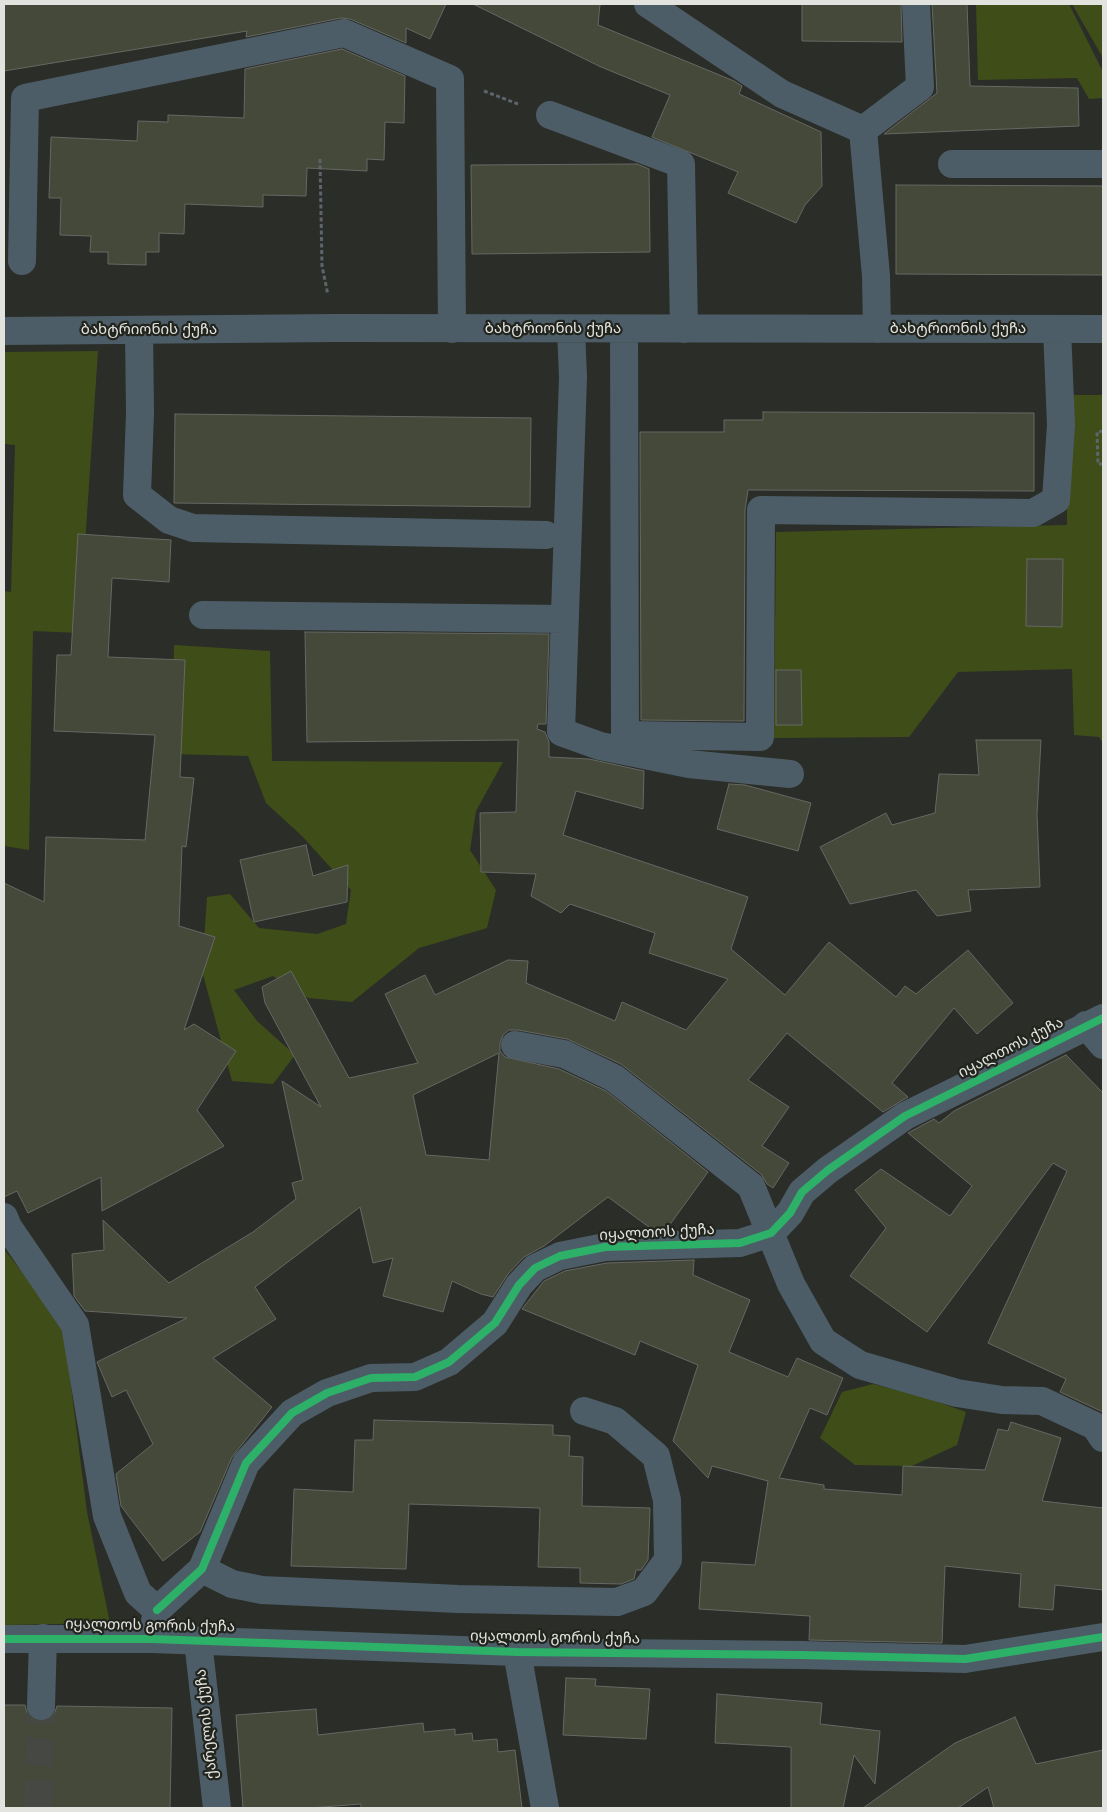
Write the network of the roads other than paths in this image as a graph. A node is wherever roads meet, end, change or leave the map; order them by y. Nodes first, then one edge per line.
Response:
1 (648, 4) edge
2 (916, 4) edge
3 (550, 115) road end
4 (863, 130) junction
5 (952, 164) dead end
6 (1103, 164) edge
7 (22, 261) dead end
8 (452, 329) junction
9 (684, 329) junction
10 (877, 329) junction
11 (1058, 329) junction
12 (1103, 329) edge
13 (139, 330) junction
14 (571, 330) junction
15 (624, 330) junction
16 (4, 331) edge
17 (546, 535) dead end
18 (203, 615) dead end
19 (564, 618) junction
20 (790, 774) dead end
21 (1092, 1029) edge
22 (515, 1045) dead end
23 (4, 1217) edge
24 (771, 1233) junction
25 (584, 1411) dead end
26 (1103, 1438) edge
27 (202, 1569) junction
28 (157, 1610) junction
29 (1103, 1637) edge
30 (4, 1638) edge
31 (43, 1638) junction
32 (152, 1639) junction
33 (198, 1641) junction
34 (517, 1652) junction
35 (41, 1706) tunnel mouth
36 (217, 1808) edge
37 (544, 1808) edge

1 - 4 street
2 - 4 street
3 - 9 street
4 - 10 street
5 - 6 street
7 - 8 street
8 - 13 street, ბახტრიონის ქუჩა
8 - 14 street, ბახტრიონის ქუჩა
9 - 10 street, ბახტრიონის ქუჩა
9 - 15 street, ბახტრიონის ქუჩა
10 - 11 street, ბახტრიონის ქუჩა
11 - 12 street, ბახტრიონის ქუჩა
11 - 15 street
13 - 16 street, ბახტრიონის ქუჩა
13 - 17 street
14 - 15 street, ბახტრიონის ქუჩა
14 - 19 street
18 - 19 street
19 - 20 street
21 - 24 street, იყალთოს ქუჩა
22 - 24 street
23 - 28 street
24 - 26 street
24 - 27 street, იყალთოს ქუჩა
25 - 27 street
27 - 28 street, იყალთოს ქუჩა
28 - 32 street
29 - 34 street, იყალთოს გორის ქუჩა
30 - 31 street, იყალთოს გორის ქუჩა
31 - 32 street, იყალთოს გორის ქუჩა
31 - 35 street
32 - 33 street, იყალთოს გორის ქუჩა
33 - 34 street, იყალთოს გორის ქუჩა
33 - 36 street, ქარელის ქუჩა
34 - 37 street

